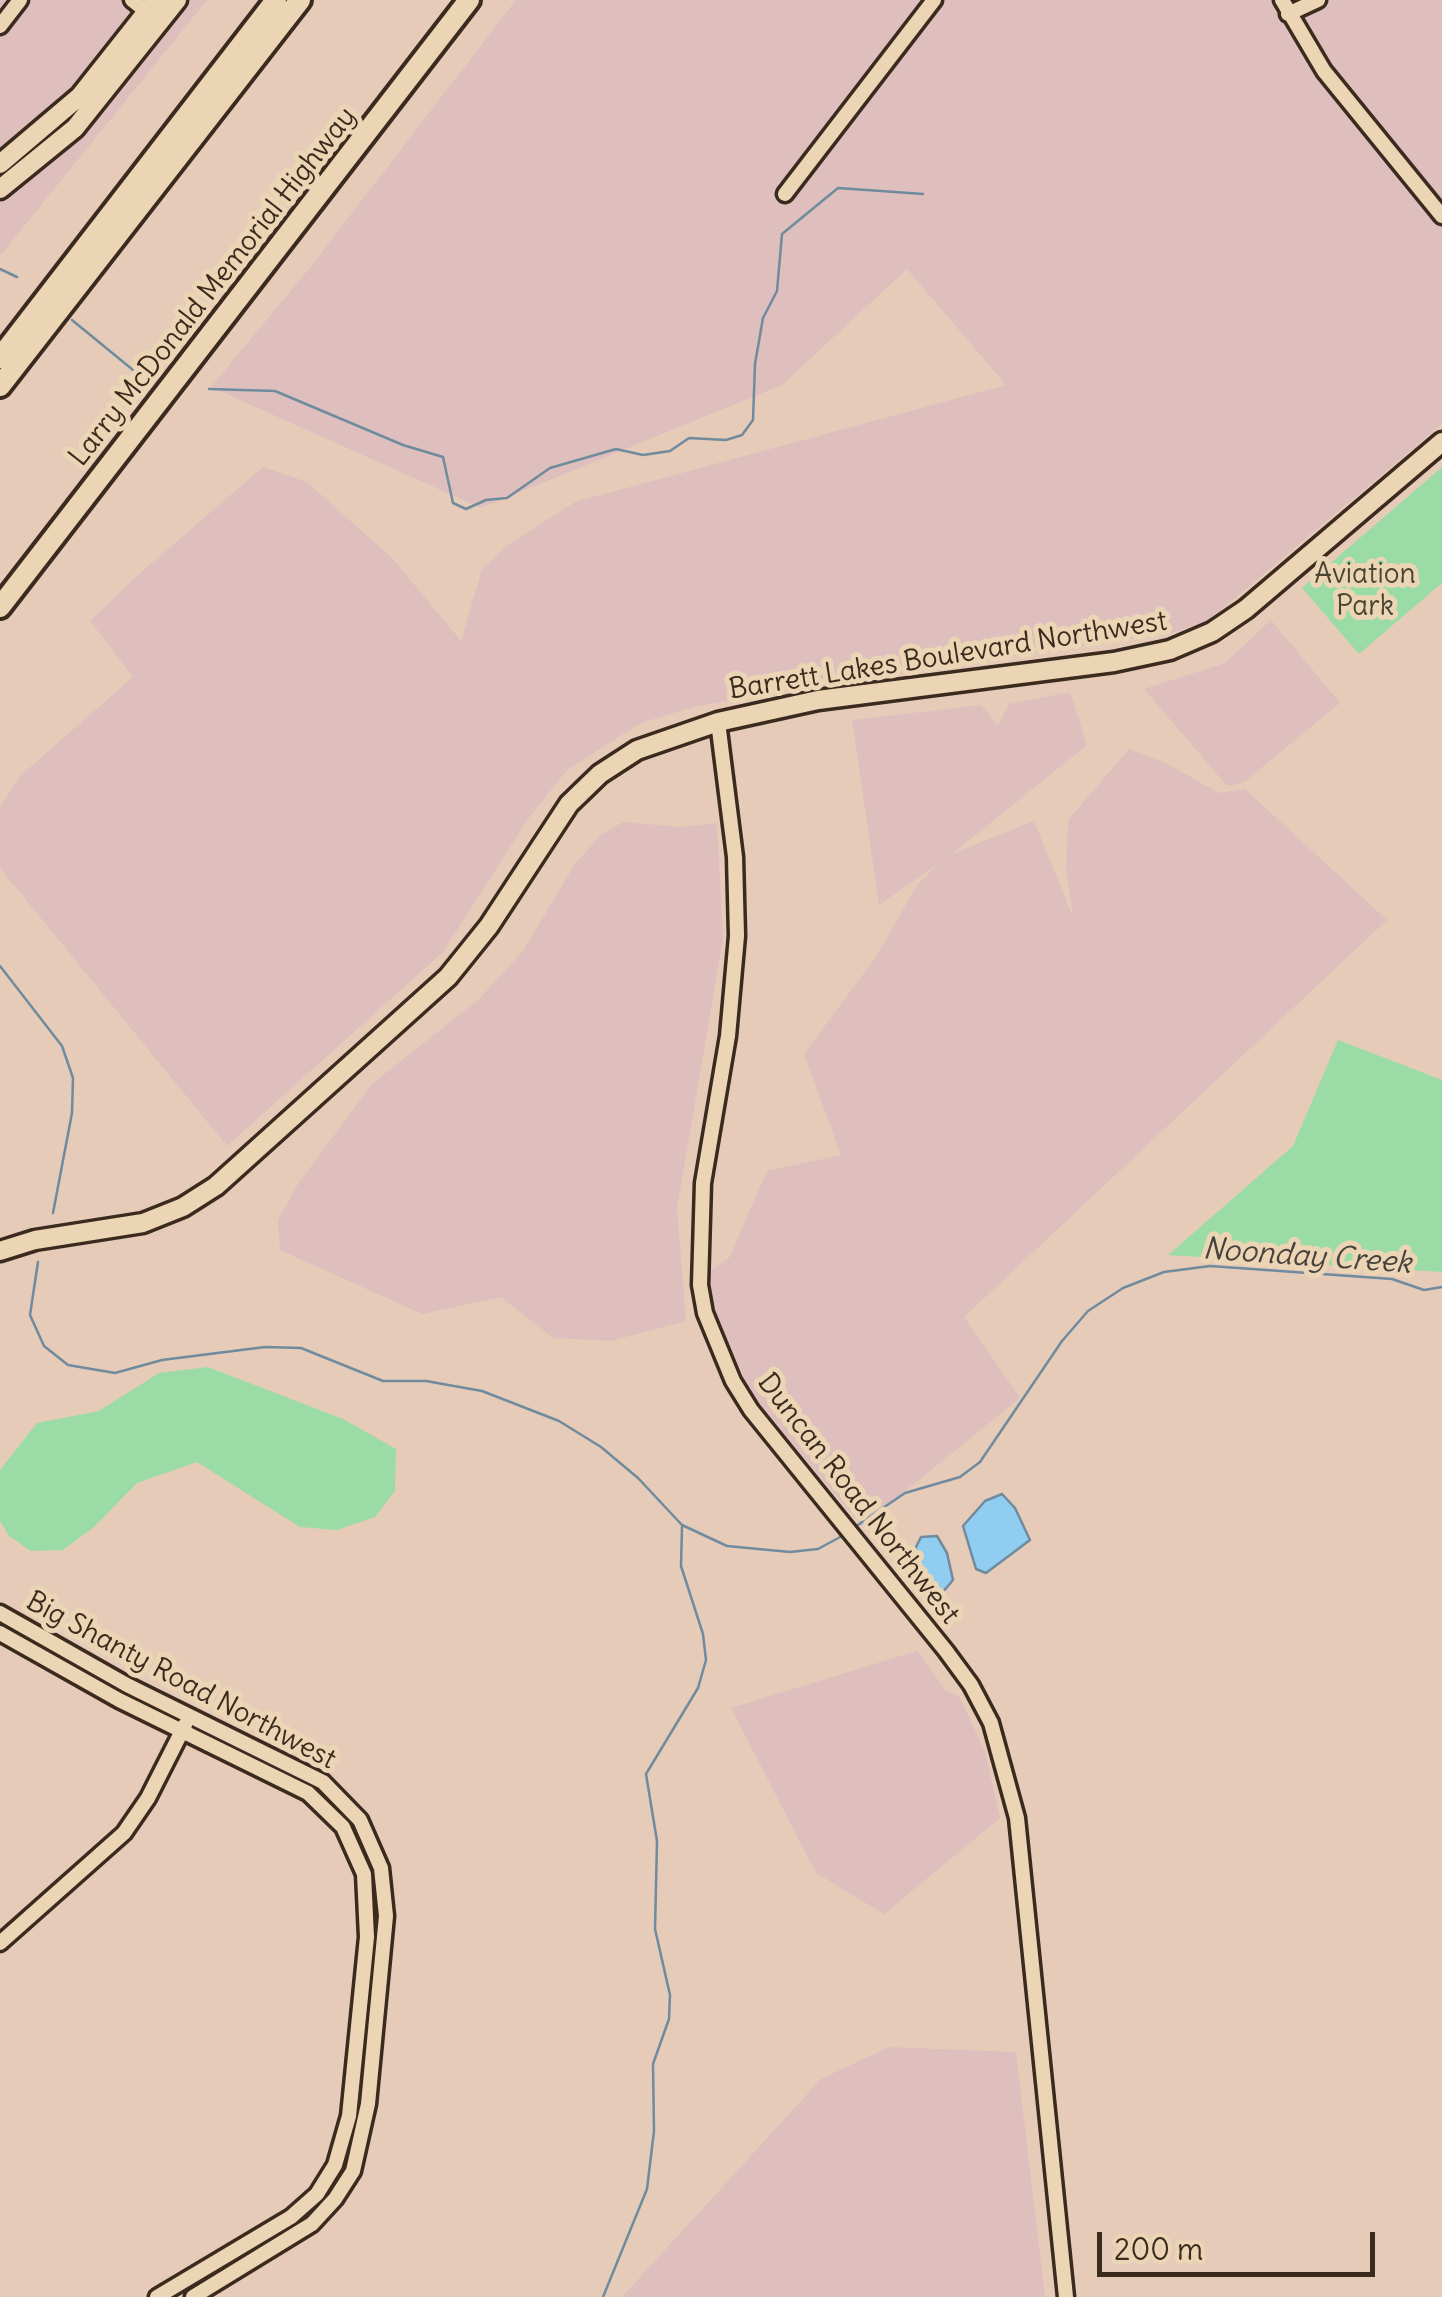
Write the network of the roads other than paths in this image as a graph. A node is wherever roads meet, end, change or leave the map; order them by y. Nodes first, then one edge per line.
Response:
1 (20, 0) edge
2 (132, 0) edge
3 (276, 0) edge
4 (300, 0) edge
5 (469, 0) edge
6 (934, 0) edge
7 (1318, 0) edge
8 (162, 7) edge
9 (1285, 7) edge
10 (0, 26) edge
11 (0, 164) edge
12 (0, 189) edge
13 (786, 194) dead end
14 (1442, 216) edge
15 (0, 358) edge
16 (0, 386) edge
17 (1442, 442) edge
18 (0, 607) edge
19 (718, 722) junction
20 (0, 1251) edge
21 (0, 1613) edge
22 (0, 1633) edge
23 (189, 1715) junction
24 (182, 1731) junction
25 (0, 1943) edge
26 (158, 2297) edge
27 (193, 2297) edge
28 (1066, 2297) edge

1 - 10 street
2 - 8 street
3 - 15 highway
4 - 16 highway
5 - 18 highway, Larry McDonald Memorial Highway
6 - 13 street
7 - 9 street
8 - 11 main road
8 - 12 main road
9 - 14 street
17 - 19 main road, Barrett Lakes Boulevard Northwest
19 - 20 main road, Barrett Lakes Boulevard Northwest
19 - 28 street, Duncan Road Northwest
21 - 23 street, Big Shanty Road Northwest
22 - 24 street, Big Shanty Road Northwest
23 - 24 street
23 - 27 street, Big Shanty Road Northwest
24 - 25 street
24 - 26 street, Big Shanty Road Northwest

